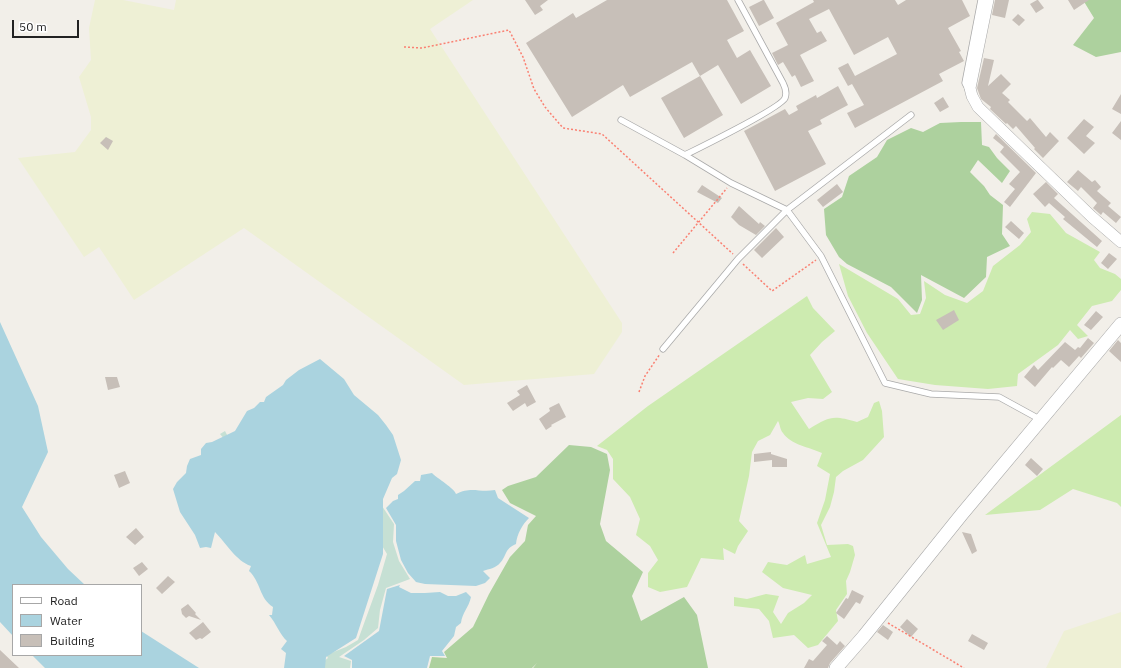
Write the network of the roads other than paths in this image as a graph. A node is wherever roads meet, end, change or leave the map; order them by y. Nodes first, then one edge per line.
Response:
1 (738, 0) edge
2 (981, 0) edge
3 (988, 0) edge
4 (971, 92) junction
5 (911, 115) dead end
6 (621, 120) dead end
7 (685, 155) junction
8 (787, 210) junction
9 (1121, 242) edge
10 (1121, 324) edge
11 (663, 348) road end
12 (1041, 420) junction
13 (836, 668) edge

1 - 7 lane
2 - 4 lane
3 - 4 street
4 - 9 street
5 - 8 lane
6 - 7 lane
7 - 8 lane
8 - 11 lane
8 - 12 lane
10 - 12 street
12 - 13 street

